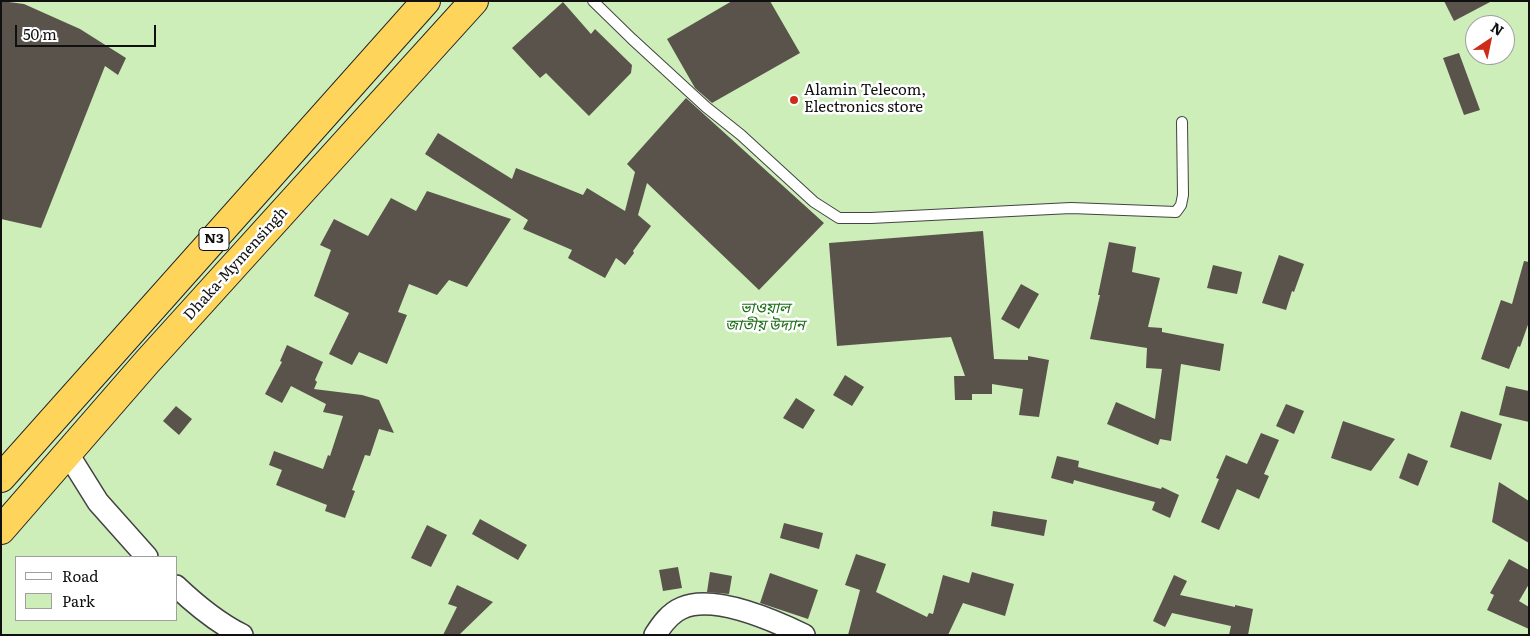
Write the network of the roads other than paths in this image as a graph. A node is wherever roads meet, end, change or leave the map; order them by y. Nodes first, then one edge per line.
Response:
1 (426, 1) edge
2 (474, 1) edge
3 (593, 1) edge
4 (1182, 122) dead end
5 (68, 454) junction
6 (1, 478) edge
7 (1, 530) edge
8 (147, 556) edge
9 (178, 588) edge
10 (242, 635) edge
11 (655, 635) edge
12 (804, 635) edge

1 - 6 highway, N3
2 - 5 highway, Dhaka-Mymensingh / N3
3 - 4 lane
5 - 7 highway, Dhaka-Mymensingh / N3
5 - 8 street
9 - 10 street
11 - 12 street

